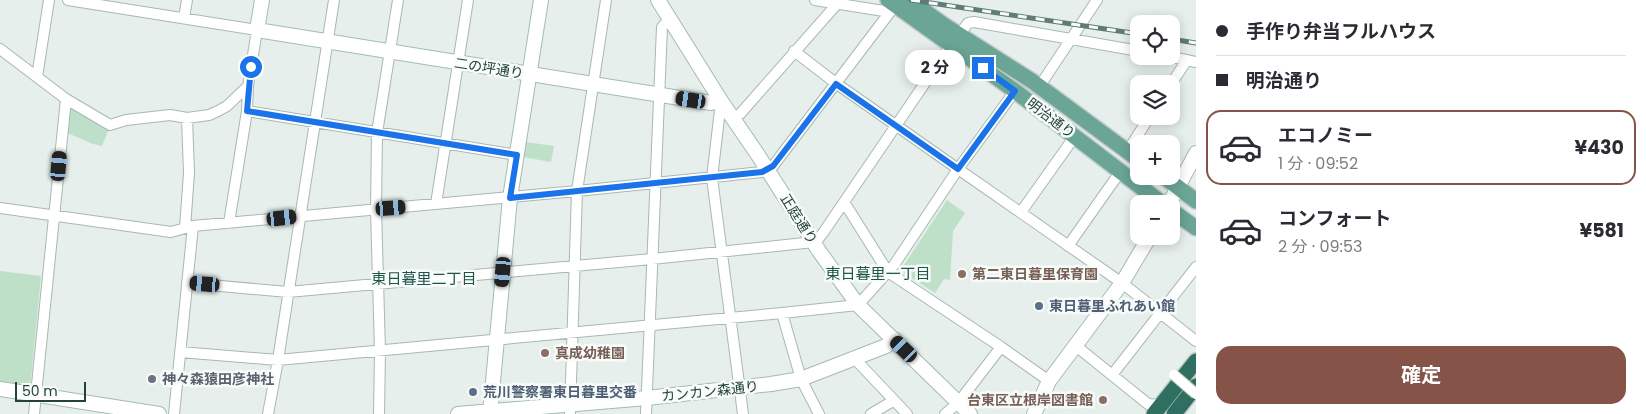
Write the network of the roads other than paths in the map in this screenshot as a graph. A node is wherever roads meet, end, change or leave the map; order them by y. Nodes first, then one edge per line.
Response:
1 (49, 0) edge
2 (68, 0) edge
3 (187, 0) edge
4 (262, 0) edge
5 (334, 0) edge
6 (398, 0) edge
7 (468, 0) edge
8 (540, 0) edge
9 (606, 0) edge
10 (658, 0) edge
11 (815, 0) edge
12 (1097, 0) edge
13 (896, 3) edge
14 (837, 4) junction
15 (184, 18) junction
16 (670, 18) junction
17 (257, 30) junction
18 (1071, 38) junction
19 (955, 40) junction
20 (327, 42) junction
21 (0, 49) edge
22 (1130, 49) edge
23 (794, 51) junction
24 (390, 52) junction
25 (1191, 61) edge
26 (458, 63) junction
27 (529, 75) junction
28 (1179, 75) edge
29 (37, 77) junction
30 (836, 84) junction
31 (594, 85) junction
32 (248, 86) junction
33 (1039, 87) junction
34 (1015, 91) junction
35 (658, 95) junction
36 (66, 99) junction
37 (721, 101) junction
38 (247, 111) junction
39 (187, 118) junction
40 (733, 118) junction
41 (315, 122) junction
42 (897, 126) junction
43 (377, 133) junction
44 (1075, 136) junction
45 (445, 143) junction
46 (1196, 153) edge
47 (1130, 154) edge
48 (517, 155) junction
49 (958, 169) junction
50 (767, 170) junction
51 (1120, 172) junction
52 (712, 178) junction
53 (655, 184) junction
54 (1174, 185) edge
55 (1178, 188) junction
56 (577, 191) junction
57 (1151, 195) edge
58 (1174, 195) edge
59 (510, 198) junction
60 (1196, 201) edge
61 (844, 202) junction
62 (436, 204) junction
63 (0, 208) edge
64 (376, 209) junction
65 (1021, 212) junction
66 (54, 215) junction
67 (300, 216) junction
68 (1180, 216) edge
69 (229, 223) junction
70 (189, 227) junction
71 (1196, 228) edge
72 (814, 242) junction
73 (1145, 245) edge
74 (1068, 246) junction
75 (722, 251) junction
76 (652, 259) junction
77 (575, 265) junction
78 (1196, 267) edge
79 (503, 272) junction
80 (888, 272) junction
81 (187, 283) junction
82 (378, 283) junction
83 (1122, 283) junction
84 (288, 292) junction
85 (858, 304) junction
86 (782, 313) junction
87 (1161, 314) junction
88 (731, 318) junction
89 (649, 325) junction
90 (573, 332) junction
91 (894, 339) junction
92 (497, 340) junction
93 (1196, 341) edge
94 (1076, 346) junction
95 (1001, 347) junction
96 (380, 351) junction
97 (180, 352) junction
98 (854, 358) junction
99 (278, 360) junction
100 (1196, 361) edge
101 (1112, 375) junction
102 (1174, 375) dead end
103 (801, 379) junction
104 (1049, 381) junction
105 (1196, 386) edge
106 (0, 389) edge
107 (740, 389) junction
108 (1196, 394) edge
109 (36, 395) junction
110 (647, 398) junction
111 (893, 401) junction
112 (958, 403) junction
113 (570, 409) edge
114 (1163, 411) edge
115 (490, 412) edge
116 (34, 414) edge
117 (159, 414) edge
118 (174, 414) edge
119 (268, 414) edge
120 (379, 414) edge
121 (458, 414) edge
122 (646, 414) edge
123 (743, 414) edge
124 (819, 414) edge
125 (872, 414) edge
126 (907, 414) edge
127 (945, 414) edge
128 (970, 414) edge
129 (1034, 414) edge

1 - 29 street
2 - 15 street
3 - 15 street
4 - 17 street
5 - 20 street
6 - 24 street
7 - 26 street
8 - 27 street
9 - 31 street
10 - 16 street, 正庭通り
11 - 14 street
12 - 18 street
13 - 14 street
13 - 19 main road, 明治通り
13 - 30 street
14 - 23 street
15 - 17 street
16 - 35 street
16 - 37 street, 正庭通り
17 - 20 street, 二の坪通り
17 - 32 street
18 - 19 street
18 - 22 street
18 - 33 street
19 - 33 main road, 明治通り
19 - 34 main road, 明治通り
19 - 42 street
20 - 24 street, 二の坪通り
20 - 41 street
21 - 29 street
23 - 30 street
23 - 40 street
24 - 26 street, 二の坪通り
24 - 43 street
25 - 28 street
26 - 27 street, 二の坪通り
26 - 45 street
27 - 31 street, 二の坪通り
27 - 48 street
29 - 36 street
30 - 42 street
30 - 50 street
31 - 35 street, 二の坪通り
31 - 56 street
32 - 38 street
32 - 39 street
33 - 47 main road, 明治通り
34 - 44 main road, 明治通り
34 - 49 street
35 - 37 street, 二の坪通り
35 - 53 street
36 - 39 street
36 - 66 street
37 - 40 street, 正庭通り
37 - 52 street
38 - 41 street
38 - 69 street
39 - 70 street
40 - 50 street, 正庭通り
41 - 43 street
41 - 67 street
42 - 49 street
42 - 61 street
43 - 45 street
43 - 64 street
44 - 51 main road, 明治通り
44 - 65 street
45 - 48 street
45 - 62 street
46 - 55 street
48 - 59 street
49 - 65 street
49 - 80 street
50 - 52 street
50 - 72 street, 正庭通り
51 - 57 main road, 明治通り
51 - 74 street
52 - 53 street
52 - 75 street
53 - 56 street
53 - 76 street
54 - 55 main road
55 - 58 street
55 - 60 main road
56 - 59 street
56 - 77 street
59 - 62 street
59 - 79 street
61 - 72 street
61 - 80 street
62 - 64 street
63 - 66 street
64 - 67 street
64 - 82 street
65 - 74 street
66 - 70 street
66 - 109 street
67 - 69 street
67 - 84 street
68 - 71 main road
69 - 70 street
70 - 81 street
72 - 75 street
72 - 85 street, 正庭通り
73 - 83 street
74 - 83 street
75 - 76 street
75 - 88 street
76 - 77 street
76 - 89 street
77 - 79 street
77 - 90 street
78 - 87 street
79 - 82 street
79 - 92 street
80 - 85 street
80 - 95 street
81 - 84 street
81 - 97 street
82 - 84 street
82 - 96 street
83 - 87 street
83 - 94 street
84 - 99 street
85 - 86 street
85 - 91 street, 正庭通り
86 - 88 street
86 - 103 street
87 - 93 street
87 - 101 street
88 - 89 street
88 - 107 street
89 - 90 street
89 - 110 street
90 - 92 street
90 - 113 street
91 - 98 street, カンカン森通り
91 - 112 street, 正庭通り
92 - 96 street
92 - 115 street
94 - 101 street
94 - 104 street
95 - 104 street
95 - 112 street
96 - 99 street
96 - 120 street
97 - 99 street
97 - 118 street
98 - 103 street, カンカン森通り
98 - 111 street
99 - 119 street
100 - 114 highway
101 - 114 street
102 - 108 street, bridge
103 - 107 street, カンカン森通り
103 - 124 street
104 - 129 street
105 - 114 highway
106 - 109 street
107 - 110 street, カンカン森通り
107 - 123 street
109 - 116 street
109 - 117 street
110 - 113 street, カンカン森通り
110 - 122 street
111 - 125 street
111 - 126 street
112 - 127 street
112 - 128 street, 正庭通り
113 - 115 street, カンカン森通り
115 - 121 street, カンカン森通り

